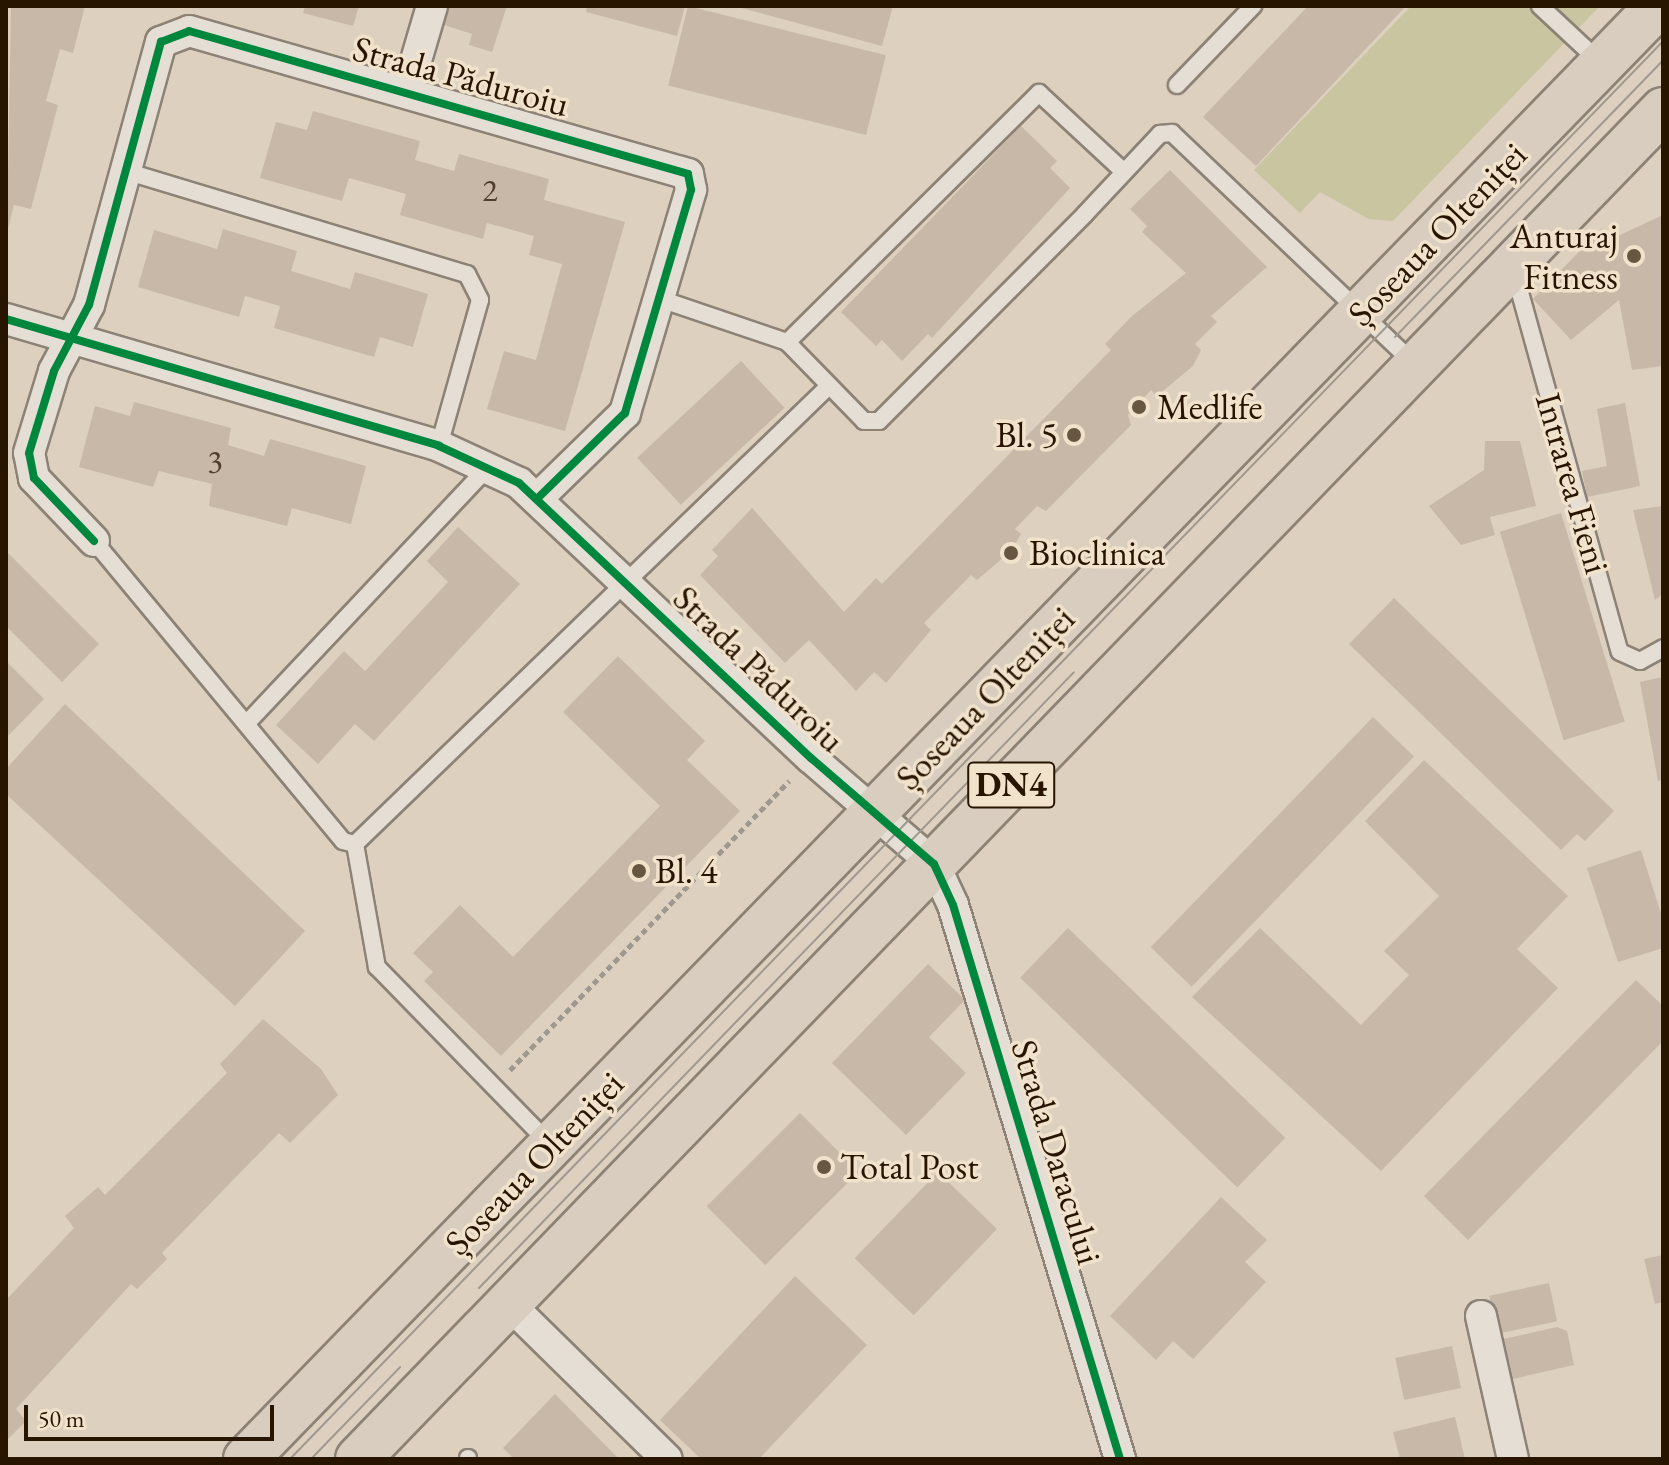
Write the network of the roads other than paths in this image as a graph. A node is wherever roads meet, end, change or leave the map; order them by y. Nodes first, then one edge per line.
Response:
1 (432, 6) edge
2 (1253, 6) edge
3 (1540, 6) edge
4 (1658, 6) edge
5 (1602, 64) junction
6 (1177, 85) dead end
7 (407, 91) junction
8 (1663, 110) edge
9 (125, 171) junction
10 (1124, 172) junction
11 (1512, 265) junction
12 (660, 299) junction
13 (1361, 312) junction
14 (6, 319) edge
15 (71, 337) junction
16 (787, 342) junction
17 (1416, 365) junction
18 (829, 386) junction
19 (439, 446) junction
20 (489, 466) junction
21 (540, 496) junction
22 (94, 541) joint
23 (628, 582) junction
24 (1663, 648) edge
25 (247, 723) junction
26 (873, 814) junction
27 (355, 844) junction
28 (934, 864) junction
29 (551, 1145) junction
30 (509, 1304) junction
31 (1481, 1316) dead end
32 (246, 1459) edge
33 (358, 1459) edge
34 (667, 1459) edge
35 (1120, 1459) edge
36 (1513, 1459) edge

1 - 7 street
2 - 6 lane
3 - 5 lane
4 - 5 main road, Șoseaua Olteniței / DN4
5 - 13 main road, Șoseaua Olteniței / DN4
7 - 9 street, Strada Păduroiu
7 - 12 street, Strada Păduroiu
8 - 11 main road, DN4
9 - 15 street, Strada Păduroiu
9 - 19 lane
10 - 13 lane
10 - 16 lane
10 - 18 lane
11 - 17 main road, DN4
11 - 24 lane, Intrarea Fieni
12 - 16 lane
12 - 21 street, Strada Păduroiu
13 - 17 lane
13 - 26 main road, Șoseaua Olteniței / DN4
14 - 15 street, Strada Păduroiu
15 - 19 street, Strada Păduroiu
15 - 22 street
16 - 18 lane
17 - 28 main road, DN4
18 - 23 lane
19 - 20 street, Strada Păduroiu
20 - 21 street, Strada Păduroiu
20 - 25 lane
21 - 23 street, Strada Păduroiu
22 - 25 lane
23 - 26 street, Strada Păduroiu
23 - 27 lane
25 - 27 lane
26 - 28 street, Strada Păduroiu
26 - 29 main road, Șoseaua Olteniței / DN4
27 - 29 lane
28 - 30 main road, DN4
28 - 35 street, Strada Daracului
29 - 32 main road, Șoseaua Olteniței / DN4
30 - 33 main road, DN4
30 - 34 street
31 - 36 street

